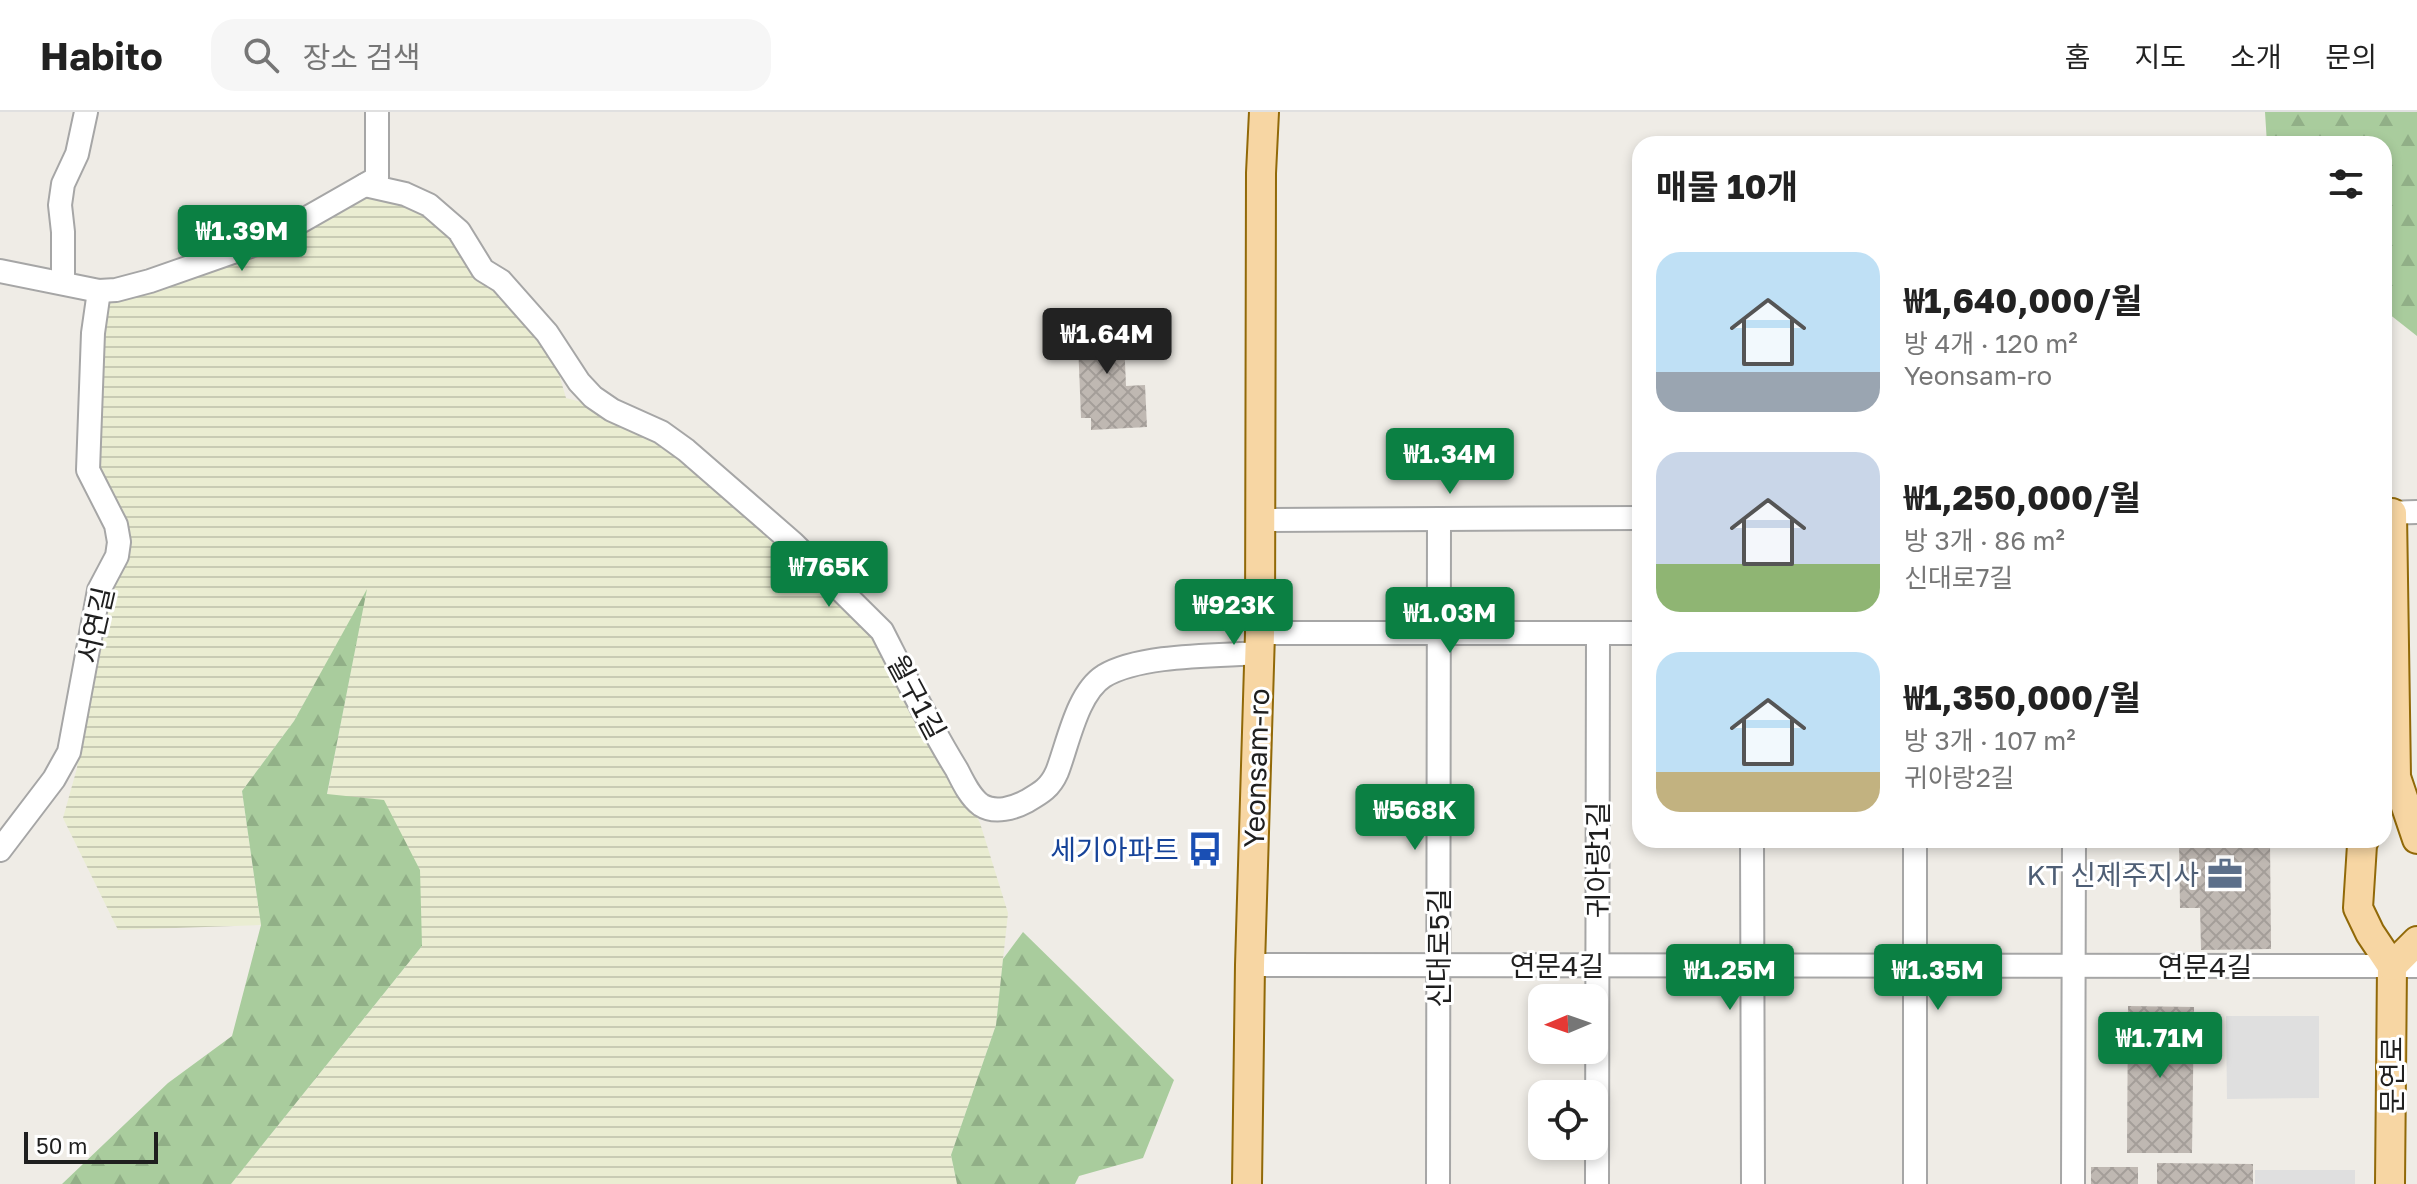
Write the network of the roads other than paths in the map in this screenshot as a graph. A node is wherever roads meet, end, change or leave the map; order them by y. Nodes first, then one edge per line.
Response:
1 (86, 112) edge
2 (377, 112) edge
3 (1264, 112) edge
4 (365, 185) junction
5 (0, 271) edge
6 (63, 283) junction
7 (99, 291) junction
8 (2398, 513) edge
9 (1632, 518) edge
10 (1439, 519) junction
11 (1260, 520) junction
12 (1439, 632) junction
13 (1598, 633) junction
14 (1632, 633) edge
15 (1260, 643) junction
16 (2392, 719) edge
17 (2392, 792) edge
18 (2417, 839) edge
19 (1752, 848) edge
20 (1915, 848) edge
21 (2074, 848) edge
22 (2362, 848) edge
23 (0, 850) edge
24 (2417, 941) edge
25 (1250, 965) junction
26 (1438, 965) junction
27 (1597, 965) junction
28 (1752, 965) junction
29 (1915, 965) junction
30 (2074, 966) junction
31 (2404, 966) edge
32 (1247, 1184) edge
33 (1438, 1184) edge
34 (1597, 1184) edge
35 (1753, 1184) edge
36 (1915, 1184) edge
37 (2073, 1184) edge
38 (2390, 1184) edge

1 - 6 street
2 - 4 street
3 - 11 main road, Yeonsam-ro
4 - 7 street
4 - 15 street, 월구1길
5 - 6 street
6 - 7 street
7 - 23 street, 서연길
8 - 16 main road
9 - 10 street
10 - 11 street
10 - 12 street, 신대로5길
11 - 15 main road, Yeonsam-ro
12 - 13 street
12 - 15 street
12 - 26 street, 신대로5길
13 - 14 street
13 - 27 street, 귀아랑1길
15 - 25 main road, Yeonsam-ro
17 - 18 main road
19 - 28 street
20 - 29 street
21 - 30 street
22 - 31 main road
24 - 31 main road
25 - 26 street, 연문4길
25 - 32 main road, Yeonsam-ro
26 - 27 street, 연문4길
26 - 33 street, 신대로5길
27 - 28 street, 연문4길
27 - 34 street, 귀아랑1길
28 - 29 street, 연문4길
28 - 35 street
29 - 30 street, 연문4길
29 - 36 street
30 - 31 street, 연문4길
30 - 37 street
31 - 38 main road, 문연로

